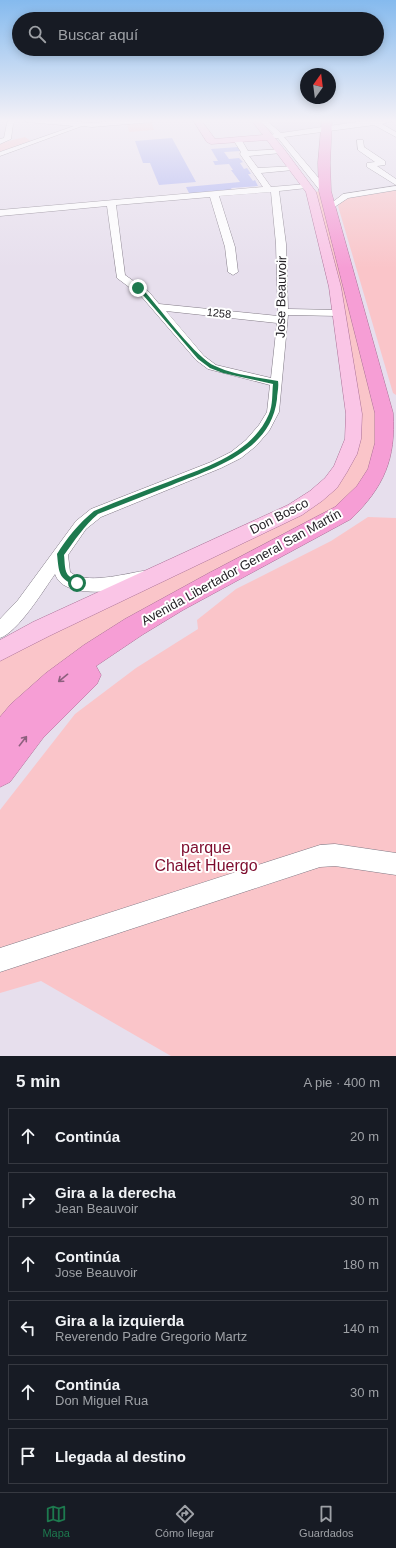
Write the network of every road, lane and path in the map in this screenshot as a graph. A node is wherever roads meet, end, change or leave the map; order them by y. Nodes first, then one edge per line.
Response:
1 (263, 169) edge
2 (295, 169) edge
3 (303, 169) edge
4 (324, 169) edge
5 (328, 169) edge
6 (376, 169) edge
7 (254, 170) joint
8 (396, 183) edge
9 (396, 188) edge
10 (272, 190) junction
11 (324, 194) junction
12 (214, 195) junction
13 (111, 203) junction
14 (0, 213) edge
15 (233, 272) dead end
16 (155, 307) junction
17 (339, 313) junction
18 (283, 316) junction
19 (276, 382) junction
20 (396, 439) edge
21 (396, 447) edge
22 (60, 554) junction
23 (156, 576) junction
24 (0, 631) edge
25 (0, 651) edge
26 (10, 722) edge
27 (0, 739) edge
28 (0, 772) edge
29 (396, 864) edge
30 (0, 960) edge

1 - 7 street
2 - 11 main road, Don Bosco
3 - 11 street, Don Bosco
4 - 11 highway, Avenida Libertador General San Martín
5 - 11 highway, Avenida Libertador General San Martín
6 - 8 street
7 - 10 street
9 - 11 street
10 - 11 street
10 - 12 street
10 - 18 street, Jose Beauvoir
11 - 17 main road, Don Bosco
11 - 20 highway, Avenida Libertador General San Martín
11 -> 26 highway, Avenida Libertador General San Martín
12 - 13 street
12 - 15 street
13 - 14 street
13 - 16 street
16 - 18 street, 1258
16 - 19 street
17 - 18 street, 1258
17 - 23 main road, Don Bosco
18 - 19 street, Jose Beauvoir
19 - 22 street, Jose Beauvoir
28 -> 21 highway, Avenida Libertador General San Martín
22 - 23 street
22 - 24 street, Jose Beauvoir
23 - 25 main road, Don Bosco
26 - 27 highway, Avenida Libertador General San Martín
29 - 30 street

